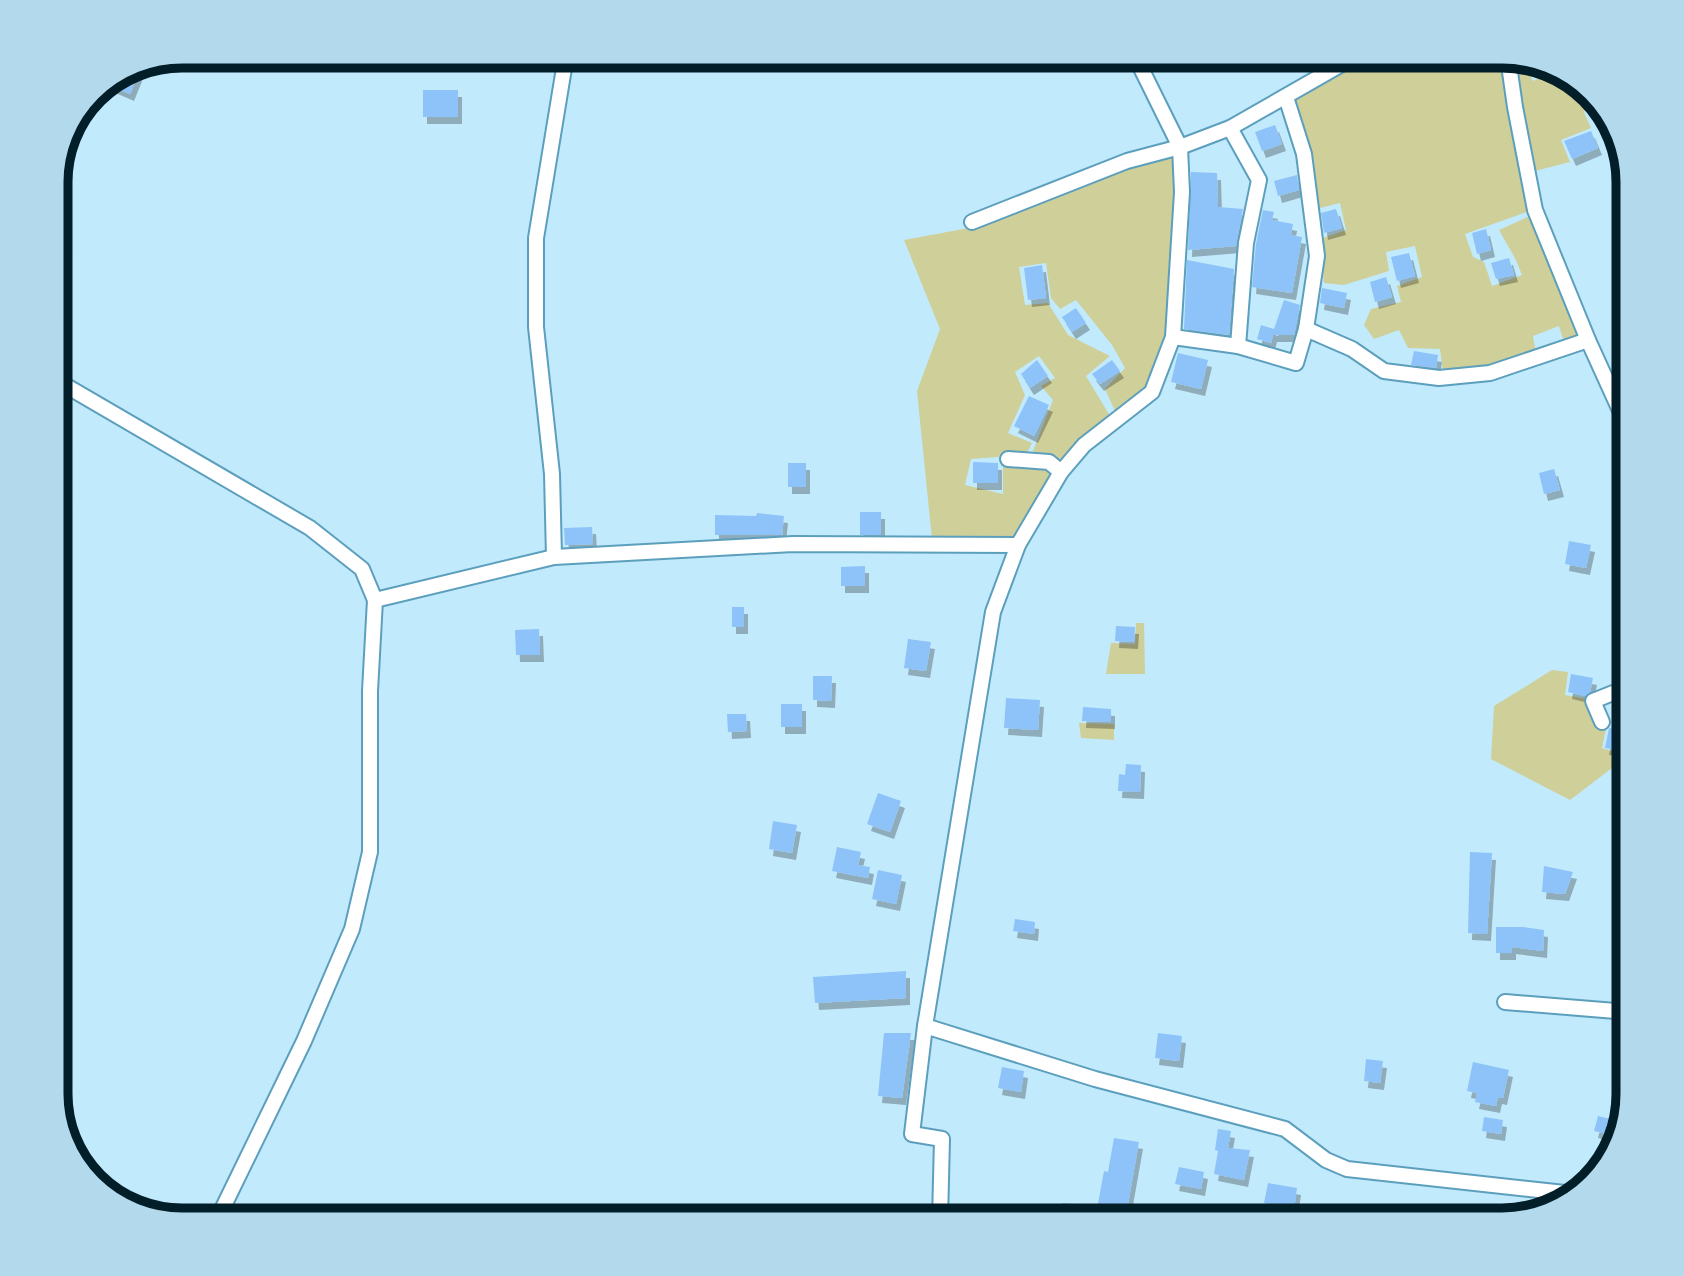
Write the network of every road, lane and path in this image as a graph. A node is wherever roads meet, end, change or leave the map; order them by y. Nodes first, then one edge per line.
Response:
1 (564, 68) edge
2 (1141, 68) edge
3 (1336, 68) edge
4 (1510, 68) edge
5 (1286, 97) junction
6 (1230, 128) junction
7 (1180, 147) junction
8 (972, 222) dead end
9 (1306, 329) junction
10 (1173, 338) junction
11 (1588, 340) junction
12 (1238, 346) junction
13 (68, 387) edge
14 (1616, 402) edge
15 (1008, 459) dead end
16 (1061, 472) junction
17 (1018, 545) junction
18 (554, 557) junction
19 (375, 600) junction
20 (1616, 694) edge
21 (1602, 722) dead end
22 (1506, 1002) dead end
23 (1616, 1011) edge
24 (925, 1026) junction
25 (1558, 1192) edge
26 (223, 1208) edge
27 (940, 1208) edge

1 - 18 street
2 - 7 street
3 - 5 street
4 - 11 street
5 - 6 street
5 - 9 street
6 - 7 street
6 - 12 street
7 - 8 street
7 - 10 street
9 - 11 street
9 - 12 street
10 - 12 street
10 - 16 street
11 - 14 street
13 - 19 street
15 - 16 street
16 - 17 street
17 - 18 street
17 - 24 street
18 - 19 street
19 - 26 street
20 - 21 street
22 - 23 street
24 - 25 street
24 - 27 street

